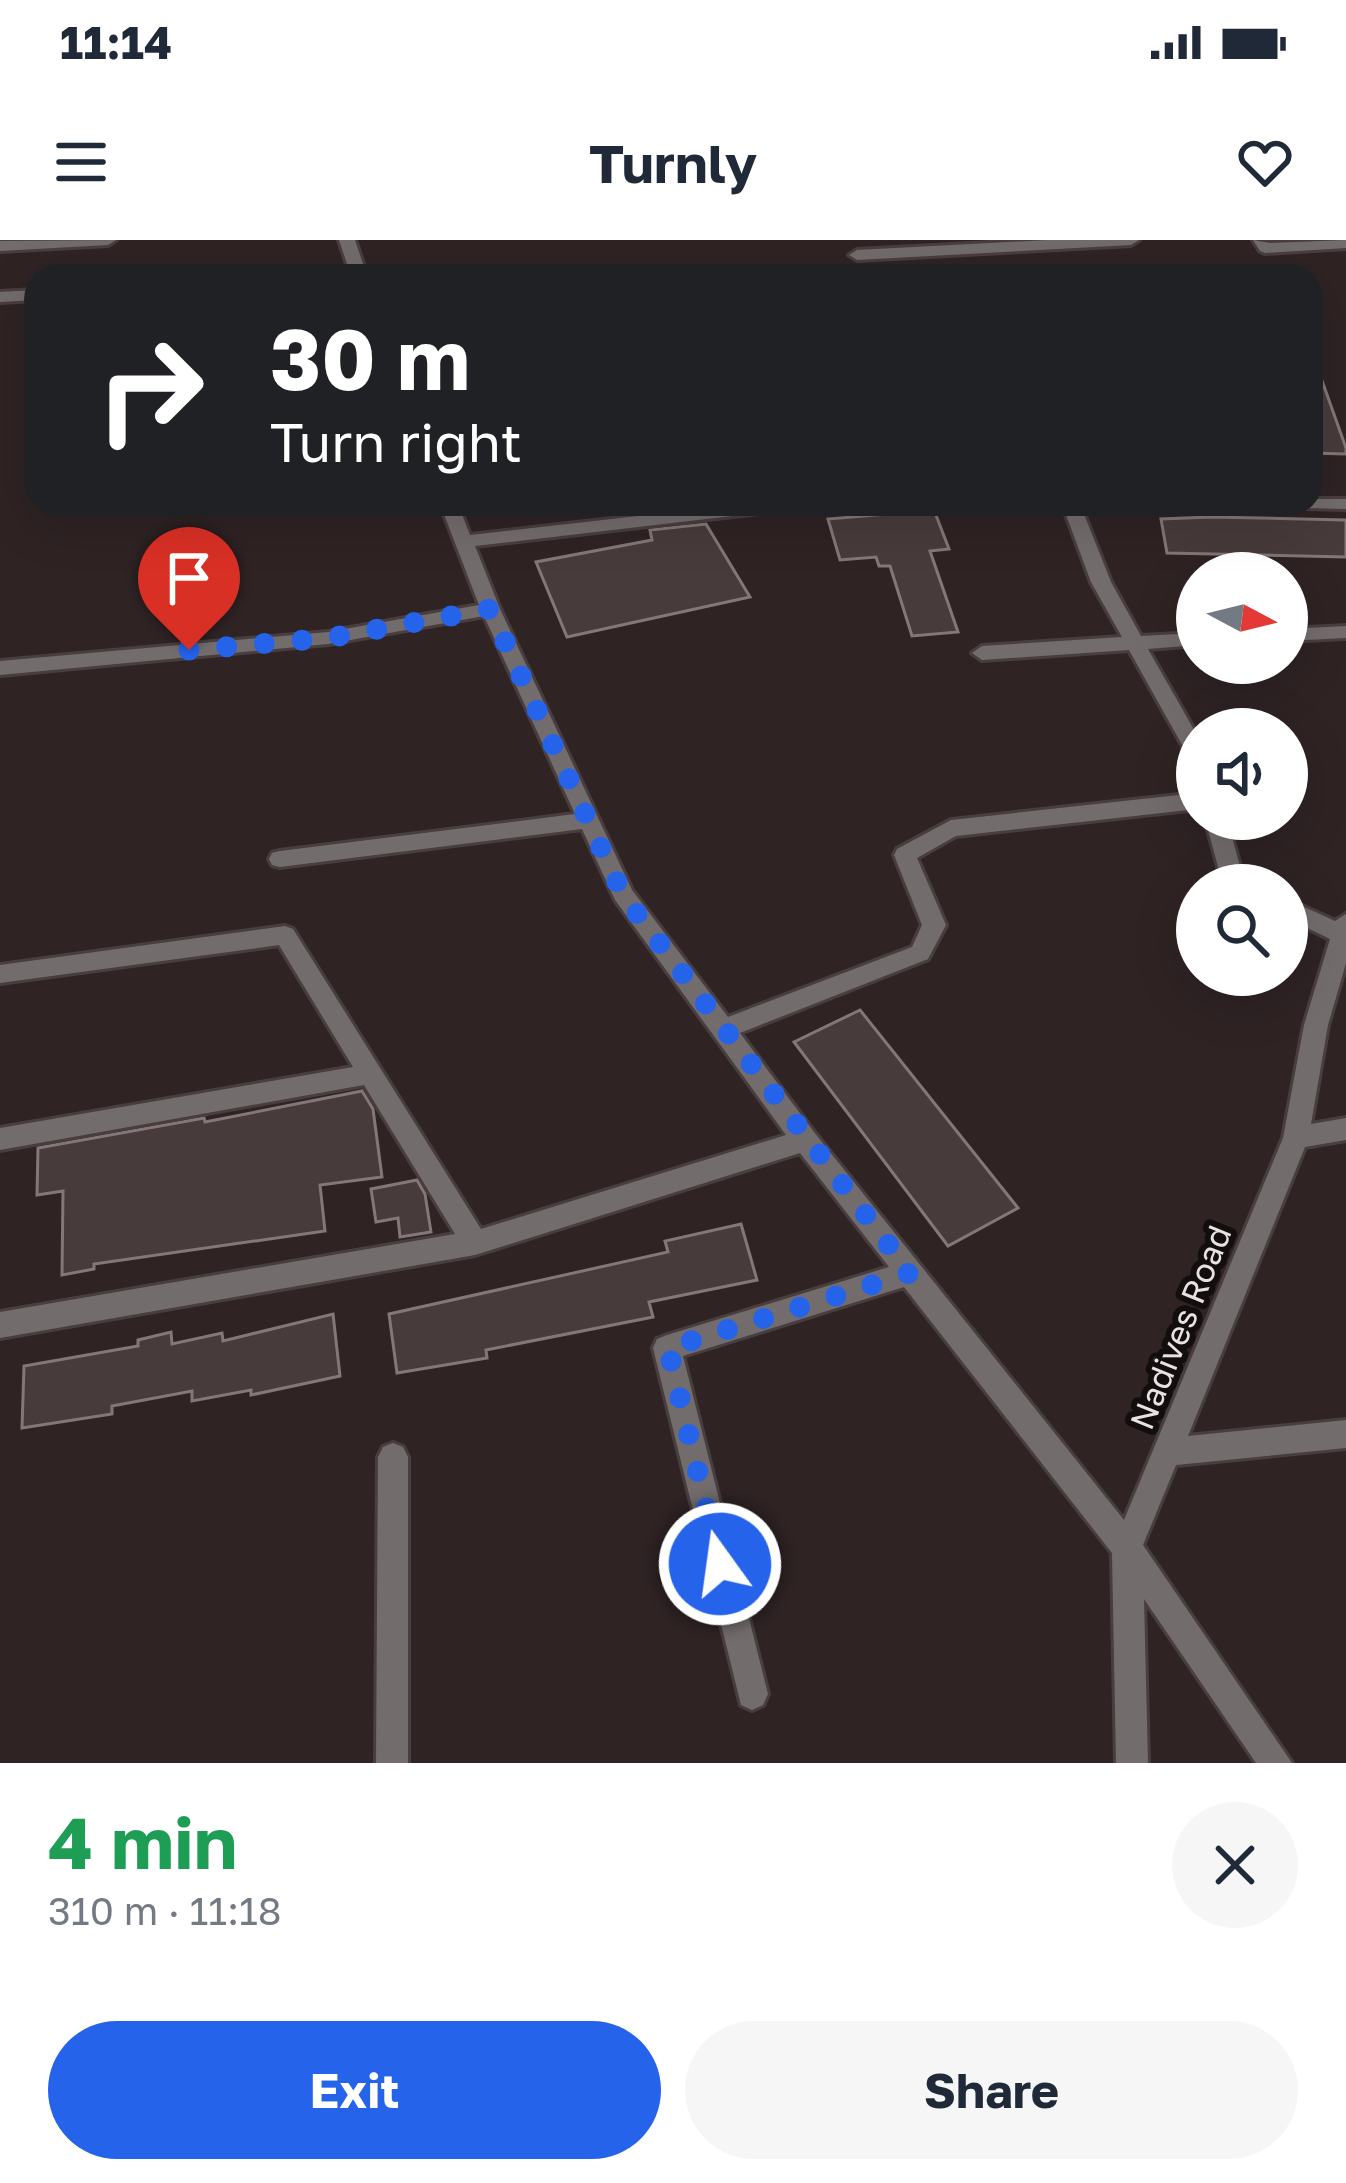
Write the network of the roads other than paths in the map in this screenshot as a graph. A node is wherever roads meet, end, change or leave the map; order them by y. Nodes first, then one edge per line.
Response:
1 (108, 240) edge
2 (1131, 240) edge
3 (1261, 240) edge
4 (1346, 243) edge
5 (0, 246) edge
6 (857, 255) dead end
7 (455, 516) edge
8 (687, 516) edge
9 (1076, 516) edge
10 (466, 541) junction
11 (490, 609) junction
12 (1346, 632) edge
13 (1308, 634) edge
14 (1176, 639) edge
15 (1134, 641) junction
16 (982, 653) dead end
17 (0, 668) edge
18 (1176, 716) edge
19 (1176, 803) edge
20 (588, 820) junction
21 (280, 860) dead end
22 (1308, 916) edge
23 (1344, 929) edge
24 (0, 974) edge
25 (723, 1029) junction
26 (371, 1074) junction
27 (1346, 1129) edge
28 (0, 1138) edge
29 (1296, 1138) junction
30 (805, 1140) junction
31 (475, 1243) junction
32 (910, 1273) junction
33 (0, 1325) edge
34 (1346, 1434) edge
35 (1168, 1452) junction
36 (393, 1457) dead end
37 (1127, 1548) junction
38 (752, 1694) dead end
39 (392, 1763) edge
40 (1132, 1763) edge
41 (1276, 1763) edge

1 - 5 street
2 - 6 street
3 - 4 street
7 - 10 street
8 - 10 street
9 - 15 street
10 - 11 street
11 - 17 street
11 - 20 street
12 - 13 street
14 - 15 street
15 - 16 street
15 - 18 street
19 - 25 street
20 - 21 street
20 - 25 street
22 - 23 street
23 - 29 street, Nadives Road
24 - 26 street
25 - 30 street
26 - 28 street
26 - 31 street
27 - 29 street
29 - 35 street, Nadives Road
30 - 31 street
30 - 32 street
31 - 33 street
32 - 37 street
32 - 38 street
34 - 35 street
35 - 37 street, Nadives Road
36 - 39 street
37 - 40 street, Nadives Road
37 - 41 street

